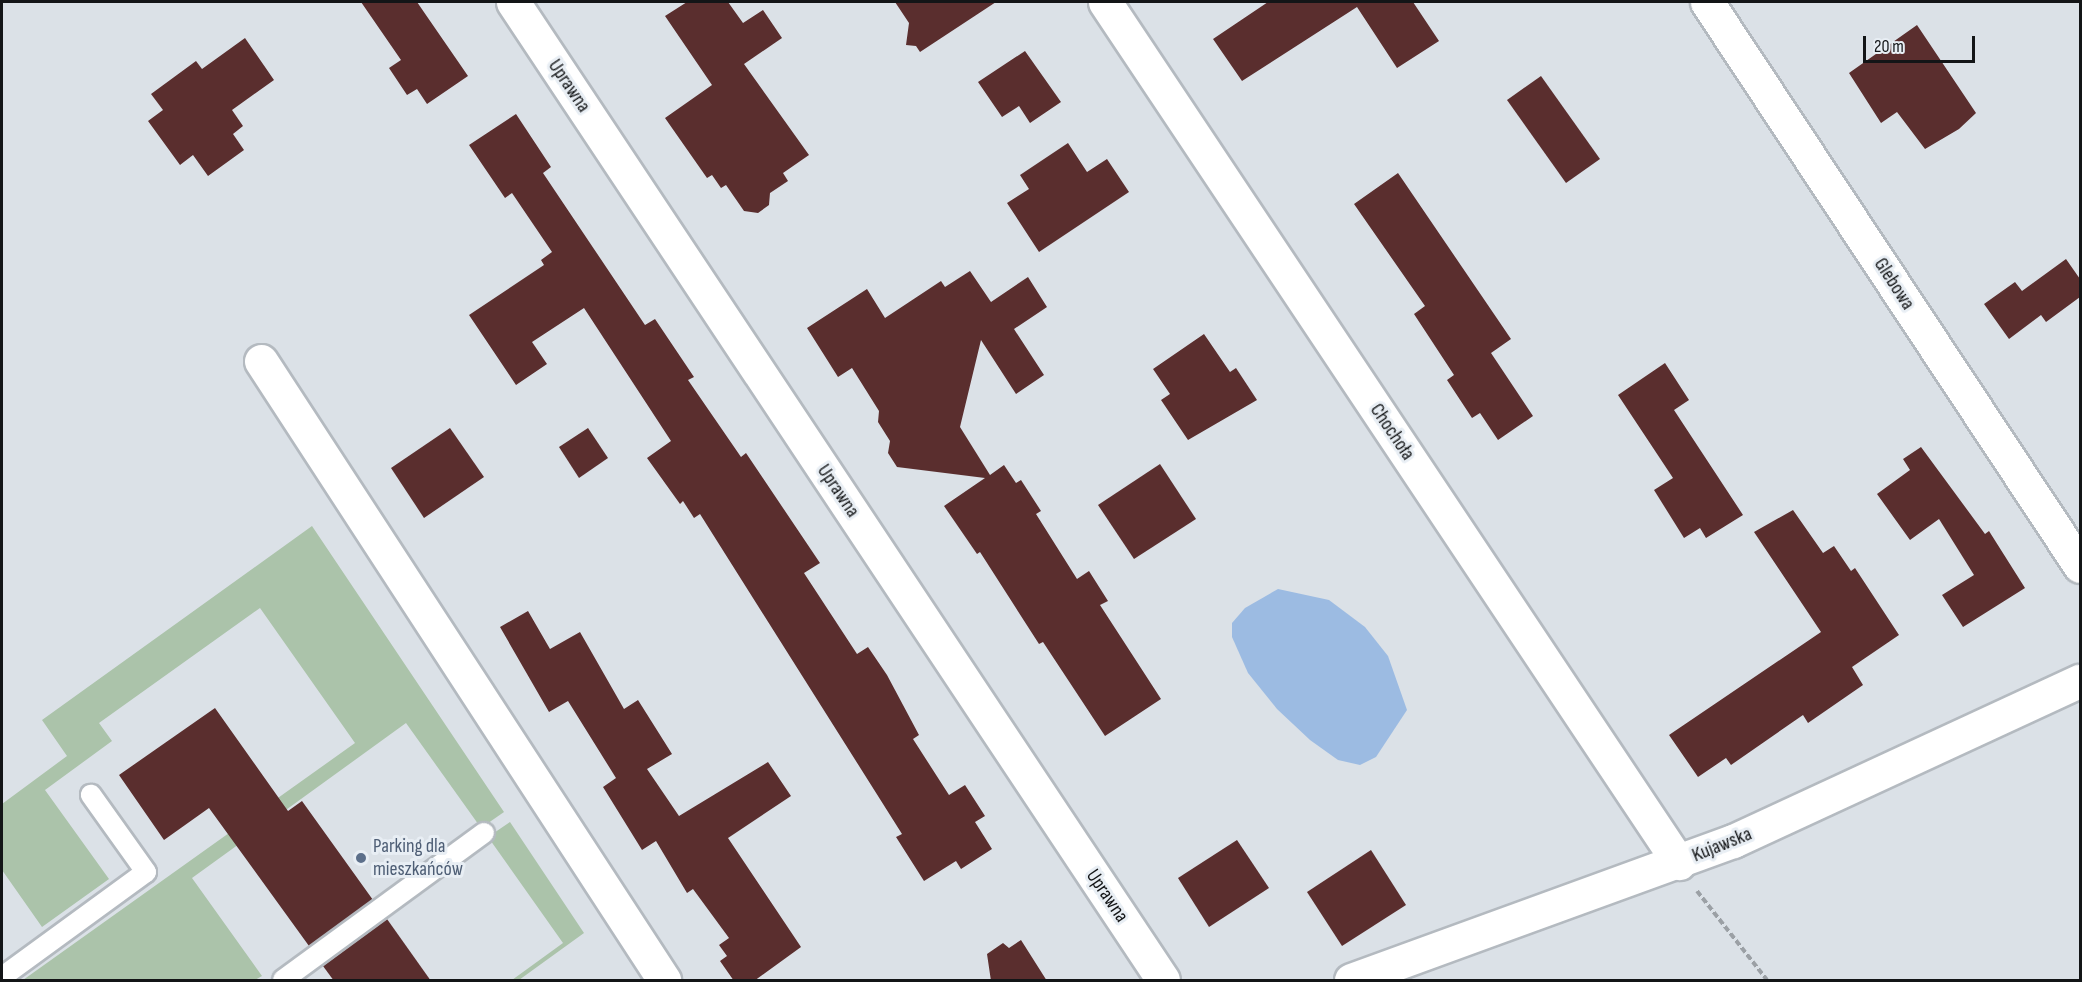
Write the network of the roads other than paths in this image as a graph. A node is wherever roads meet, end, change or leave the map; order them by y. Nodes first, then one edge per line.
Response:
1 (513, 2) edge
2 (1105, 2) edge
3 (1707, 2) edge
4 (261, 361) dead end
5 (2080, 566) edge
6 (2080, 681) edge
7 (91, 795) dead end
8 (484, 833) dead end
9 (1679, 863) junction
10 (2, 977) edge
11 (283, 981) edge
12 (664, 981) edge
13 (1163, 981) edge
14 (1351, 981) edge

1 - 13 street, Uprawna
2 - 9 street, Chochoła
3 - 5 street, Glebowa
4 - 12 street
6 - 9 street, Kujawska
7 - 10 lane
8 - 11 lane
9 - 14 street, Kujawska

